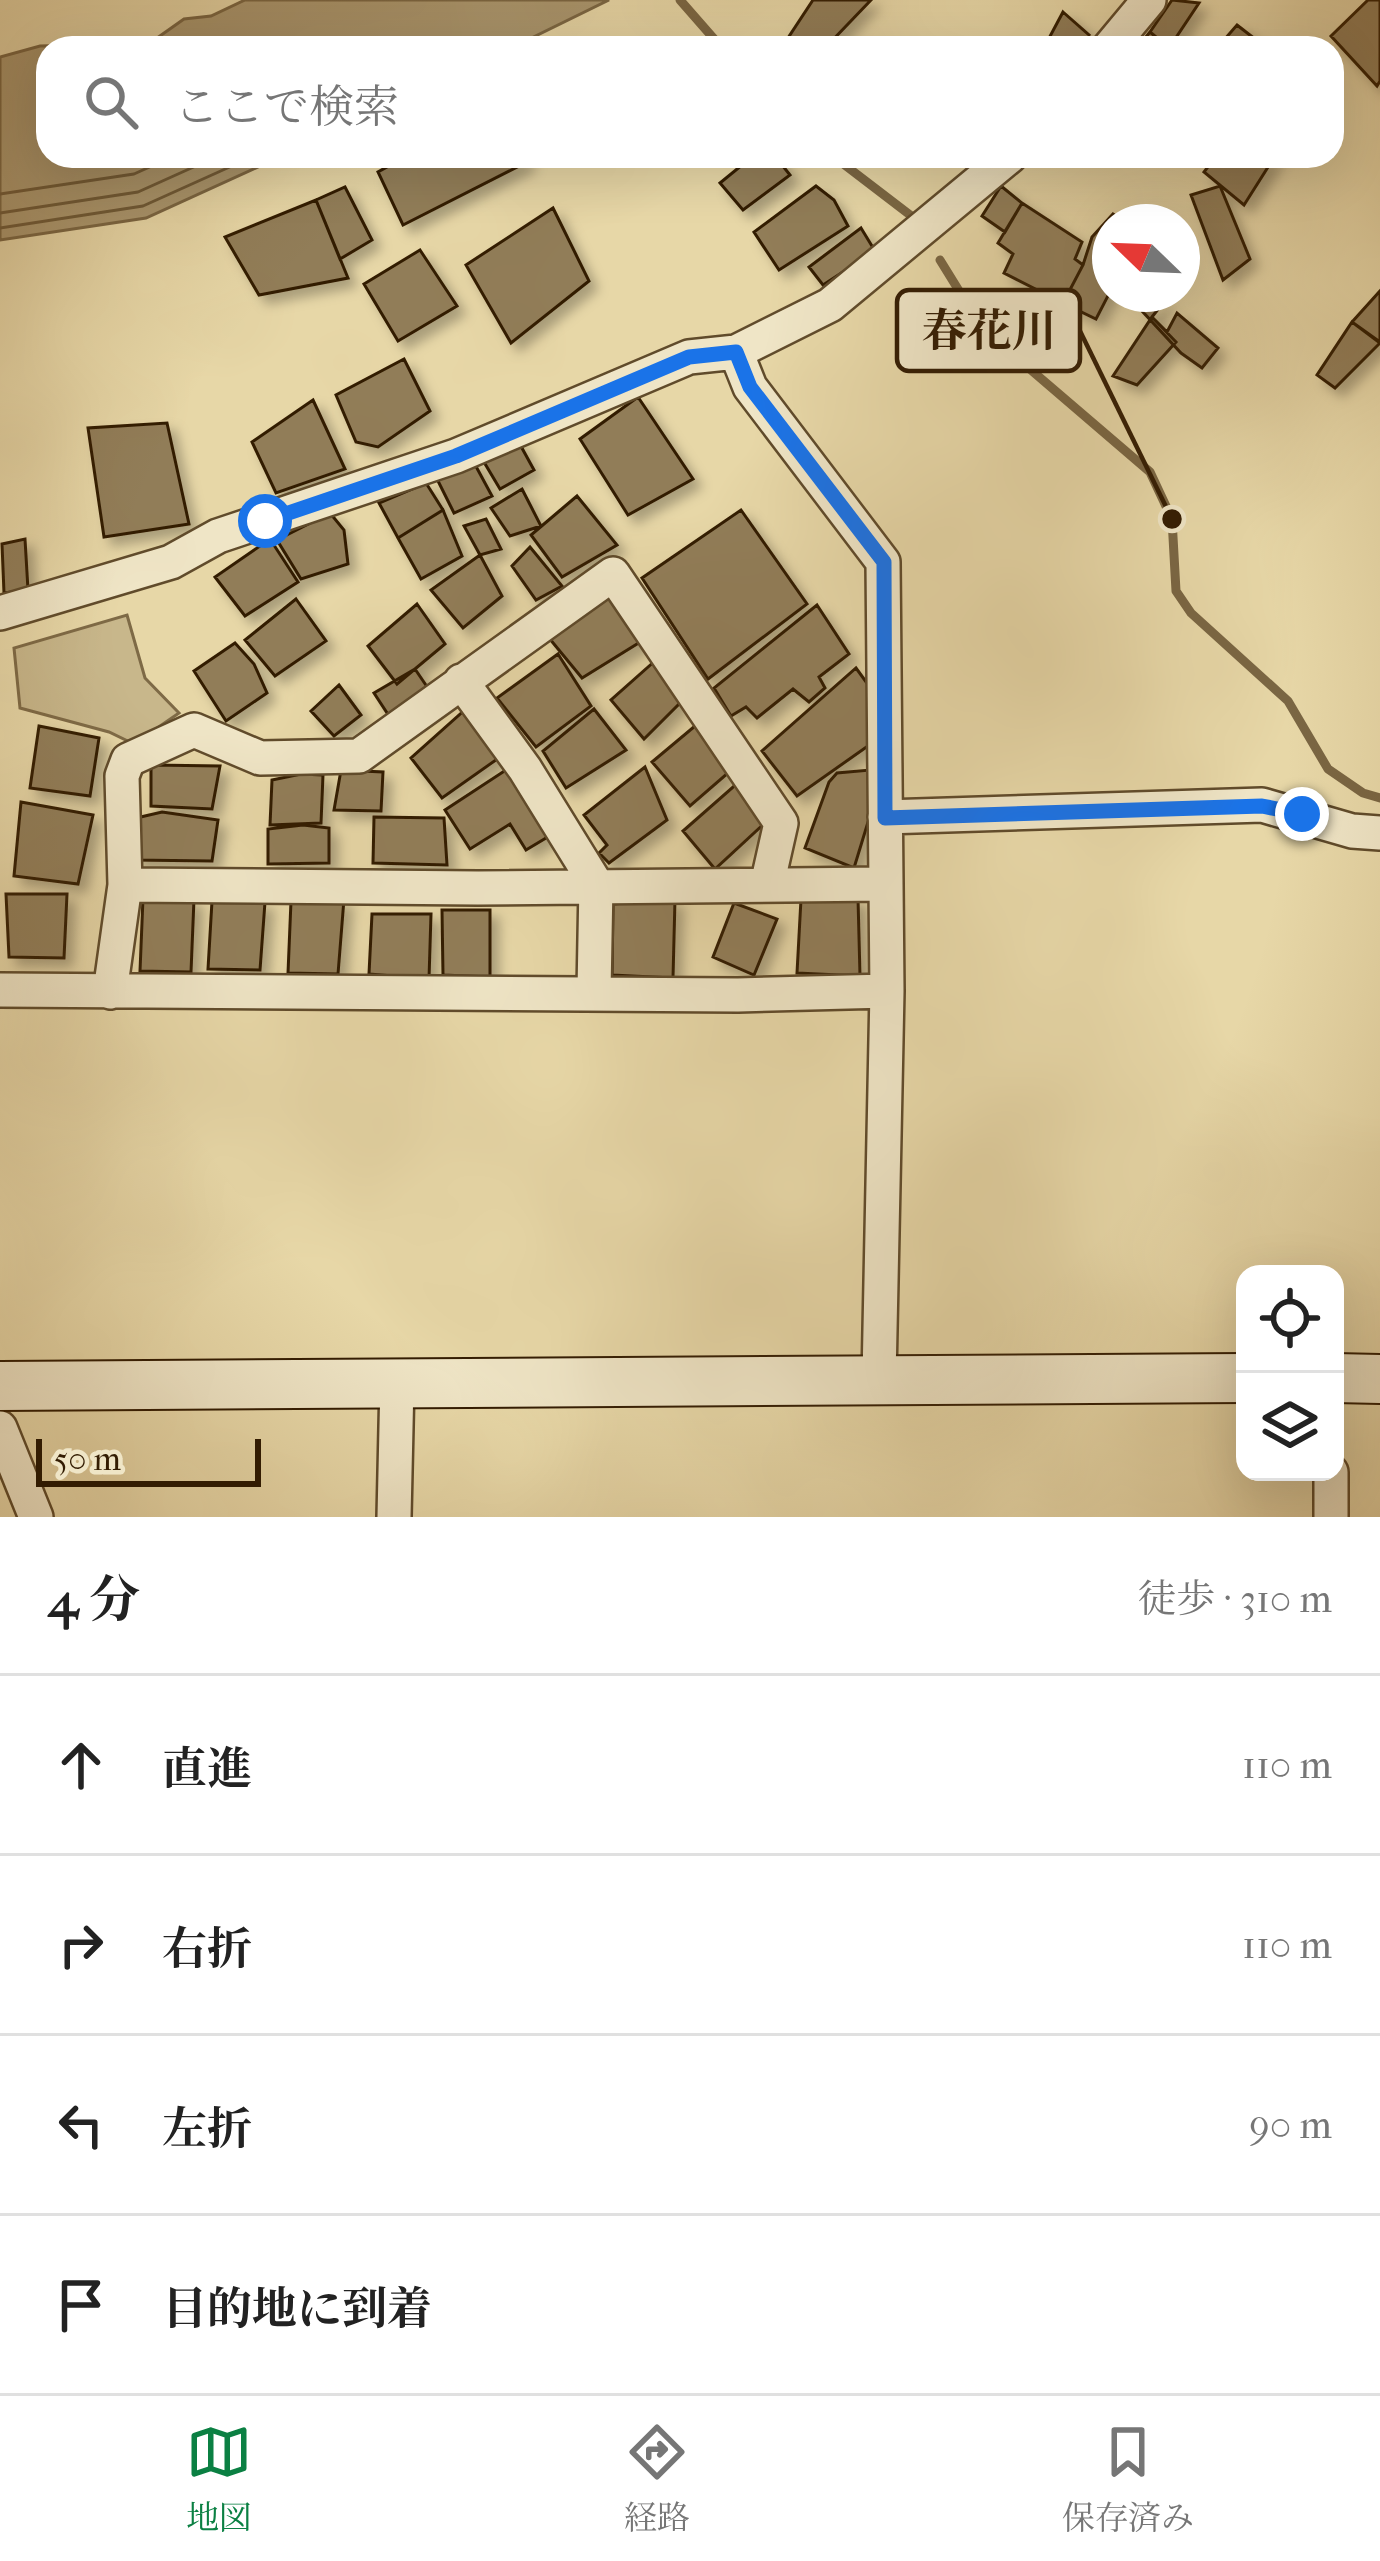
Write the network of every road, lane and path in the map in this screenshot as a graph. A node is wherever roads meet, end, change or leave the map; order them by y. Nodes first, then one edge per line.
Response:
1 (1150, 0) edge
2 (1119, 36) edge
3 (995, 168) edge
4 (736, 352) junction
5 (0, 613) edge
6 (461, 681) junction
7 (885, 818) junction
8 (1380, 833) edge
9 (596, 884) junction
10 (886, 884) junction
11 (124, 885) junction
12 (767, 885) junction
13 (0, 990) edge
14 (594, 991) junction
15 (887, 991) junction
16 (110, 992) junction
17 (879, 1378) junction
18 (1236, 1378) edge
19 (1344, 1378) edge
20 (1380, 1379) edge
21 (397, 1382) junction
22 (0, 1386) edge
23 (0, 1428) edge
24 (1331, 1481) edge
25 (36, 1517) edge
26 (394, 1517) edge
27 (1330, 1517) edge

1 - 2 street
3 - 4 street
4 - 5 street
4 - 7 street
6 - 9 street
6 - 11 street
6 - 12 street
7 - 8 street
7 - 10 street
9 - 11 street
9 - 12 street
9 - 14 street
10 - 12 street
10 - 15 street
11 - 16 street
13 - 16 street
14 - 15 street
14 - 16 street
15 - 17 street
17 - 18 street
17 - 21 street
19 - 20 street
21 - 22 street
21 - 26 street
23 - 25 street
24 - 27 street

